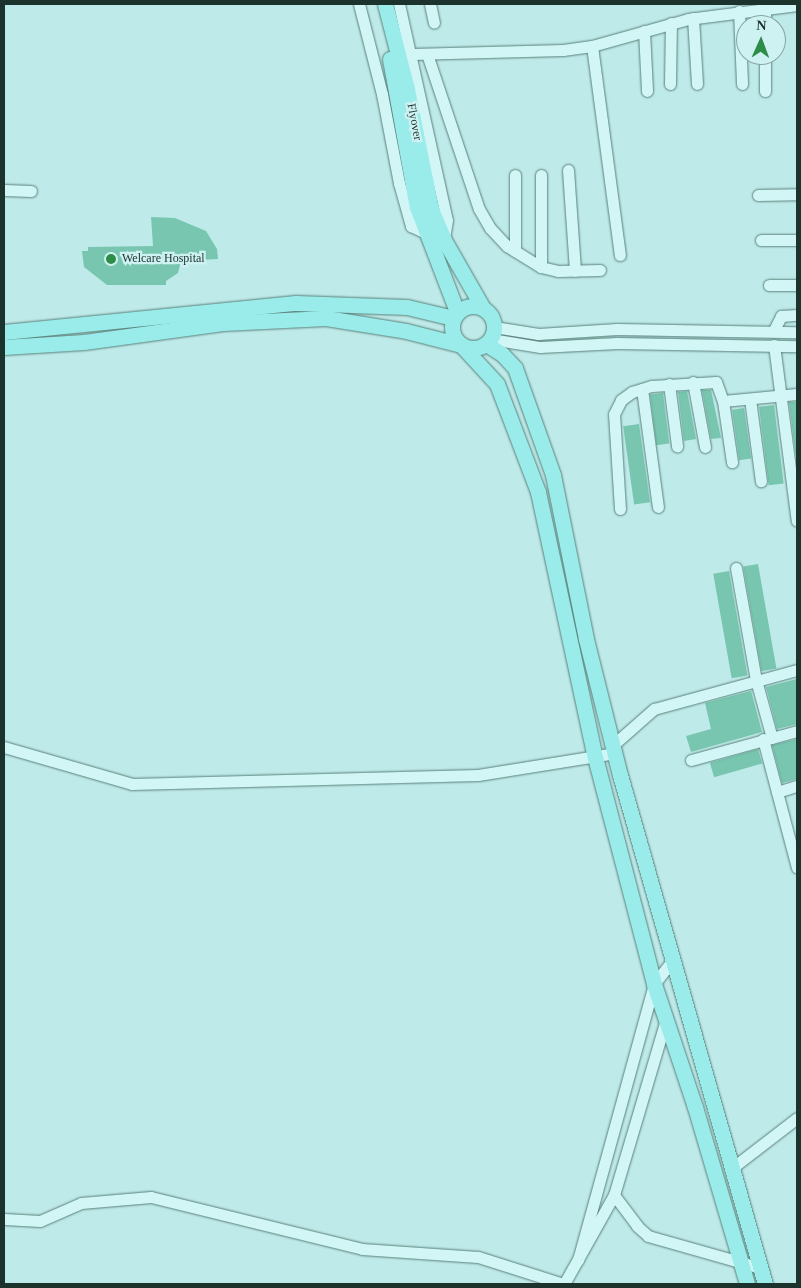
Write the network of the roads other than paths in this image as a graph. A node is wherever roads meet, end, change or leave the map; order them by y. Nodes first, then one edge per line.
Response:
1 (359, 4) edge
2 (375, 4) edge
3 (385, 4) edge
4 (399, 4) edge
5 (430, 4) edge
6 (797, 5) edge
7 (765, 7) junction
8 (739, 11) junction
9 (765, 15) edge
10 (693, 18) junction
11 (434, 23) dead end
12 (671, 23) junction
13 (644, 31) junction
14 (592, 46) junction
15 (412, 54) junction
16 (427, 54) junction
17 (765, 65) edge
18 (670, 84) dead end
19 (697, 84) dead end
20 (742, 84) dead end
21 (647, 91) dead end
22 (765, 91) dead end
23 (568, 170) dead end
24 (515, 175) dead end
25 (541, 175) dead end
26 (4, 190) edge
27 (31, 191) dead end
28 (797, 194) edge
29 (758, 195) dead end
30 (424, 208) junction
31 (424, 232) junction
32 (444, 240) junction
33 (761, 240) dead end
34 (797, 240) edge
35 (515, 251) junction
36 (620, 254) dead end
37 (541, 267) junction
38 (600, 270) dead end
39 (575, 271) junction
40 (770, 285) dead end
41 (797, 285) edge
42 (483, 308) junction
43 (455, 315) junction
44 (797, 316) edge
45 (774, 330) junction
46 (4, 332) edge
47 (797, 332) edge
48 (490, 337) junction
49 (461, 345) junction
50 (774, 345) junction
51 (797, 346) edge
52 (4, 347) edge
53 (694, 382) junction
54 (669, 384) junction
55 (642, 389) junction
56 (797, 394) edge
57 (780, 396) junction
58 (750, 398) junction
59 (723, 401) junction
60 (678, 446) dead end
61 (706, 448) dead end
62 (732, 462) dead end
63 (761, 481) dead end
64 (794, 494) edge
65 (658, 507) dead end
66 (620, 508) dead end
67 (797, 521) edge
68 (736, 568) dead end
69 (797, 670) edge
70 (756, 680) junction
71 (797, 731) edge
72 (768, 739) junction
73 (4, 747) edge
74 (614, 749) junction
75 (595, 757) junction
76 (691, 760) dead end
77 (797, 786) edge
78 (777, 792) junction
79 (795, 842) edge
80 (797, 868) edge
81 (672, 962) junction
82 (654, 984) junction
83 (666, 1019) junction
84 (797, 1118) edge
85 (732, 1168) junction
86 (614, 1194) junction
87 (4, 1218) edge
88 (578, 1260) junction
89 (741, 1264) junction
90 (761, 1268) junction
91 (564, 1284) edge
92 (747, 1284) edge
93 (766, 1284) edge

1 - 31 street
2 - 30 main road, Flyover
3 - 30 main road, Flyover
4 - 15 street
5 - 11 street
6 - 7 street
7 - 8 street
7 - 9 street
8 - 10 street
8 - 20 street
10 - 12 street
10 - 19 street
12 - 13 street
12 - 18 street
13 - 14 street
13 - 21 street
14 - 16 street
14 - 36 street
15 - 16 street
15 - 32 street
16 - 35 street
17 - 22 street
23 - 39 street
24 - 35 street
25 - 37 street
26 - 27 street
28 - 29 street
30 - 31 main road, Flyover
30 - 32 main road, Flyover
31 - 43 main road, Flyover
32 - 42 main road, Flyover
33 - 34 street
35 - 37 street
37 - 39 street
38 - 39 street
40 - 41 street
42 - 43 main road
42 - 48 main road
43 - 46 main road
43 - 49 main road
44 - 45 street
45 - 47 street
45 - 48 street
48 - 49 main road
48 - 50 street
48 - 74 main road
49 - 52 main road
49 - 75 main road
50 - 51 street
50 - 57 street
53 - 54 street
53 - 59 street
53 - 61 street
54 - 55 street
54 - 60 street
55 - 65 street
55 - 66 street
56 - 57 street
57 - 58 street
57 - 64 street
58 - 59 street
58 - 63 street
59 - 62 street
64 - 67 street
68 - 70 street
69 - 70 street
70 - 72 street
70 - 74 street
71 - 72 street
72 - 76 street
72 - 78 street
73 - 75 street
74 - 75 street
74 - 81 main road
75 - 82 main road
77 - 78 street
78 - 79 street
79 - 80 street
81 - 82 street
81 - 85 main road
82 - 83 main road
82 - 88 street
83 - 86 street
83 - 89 main road
84 - 85 street
85 - 90 main road
86 - 88 street
86 - 89 street
87 - 91 street
88 - 91 street
89 - 90 street
89 - 92 main road
90 - 93 main road

